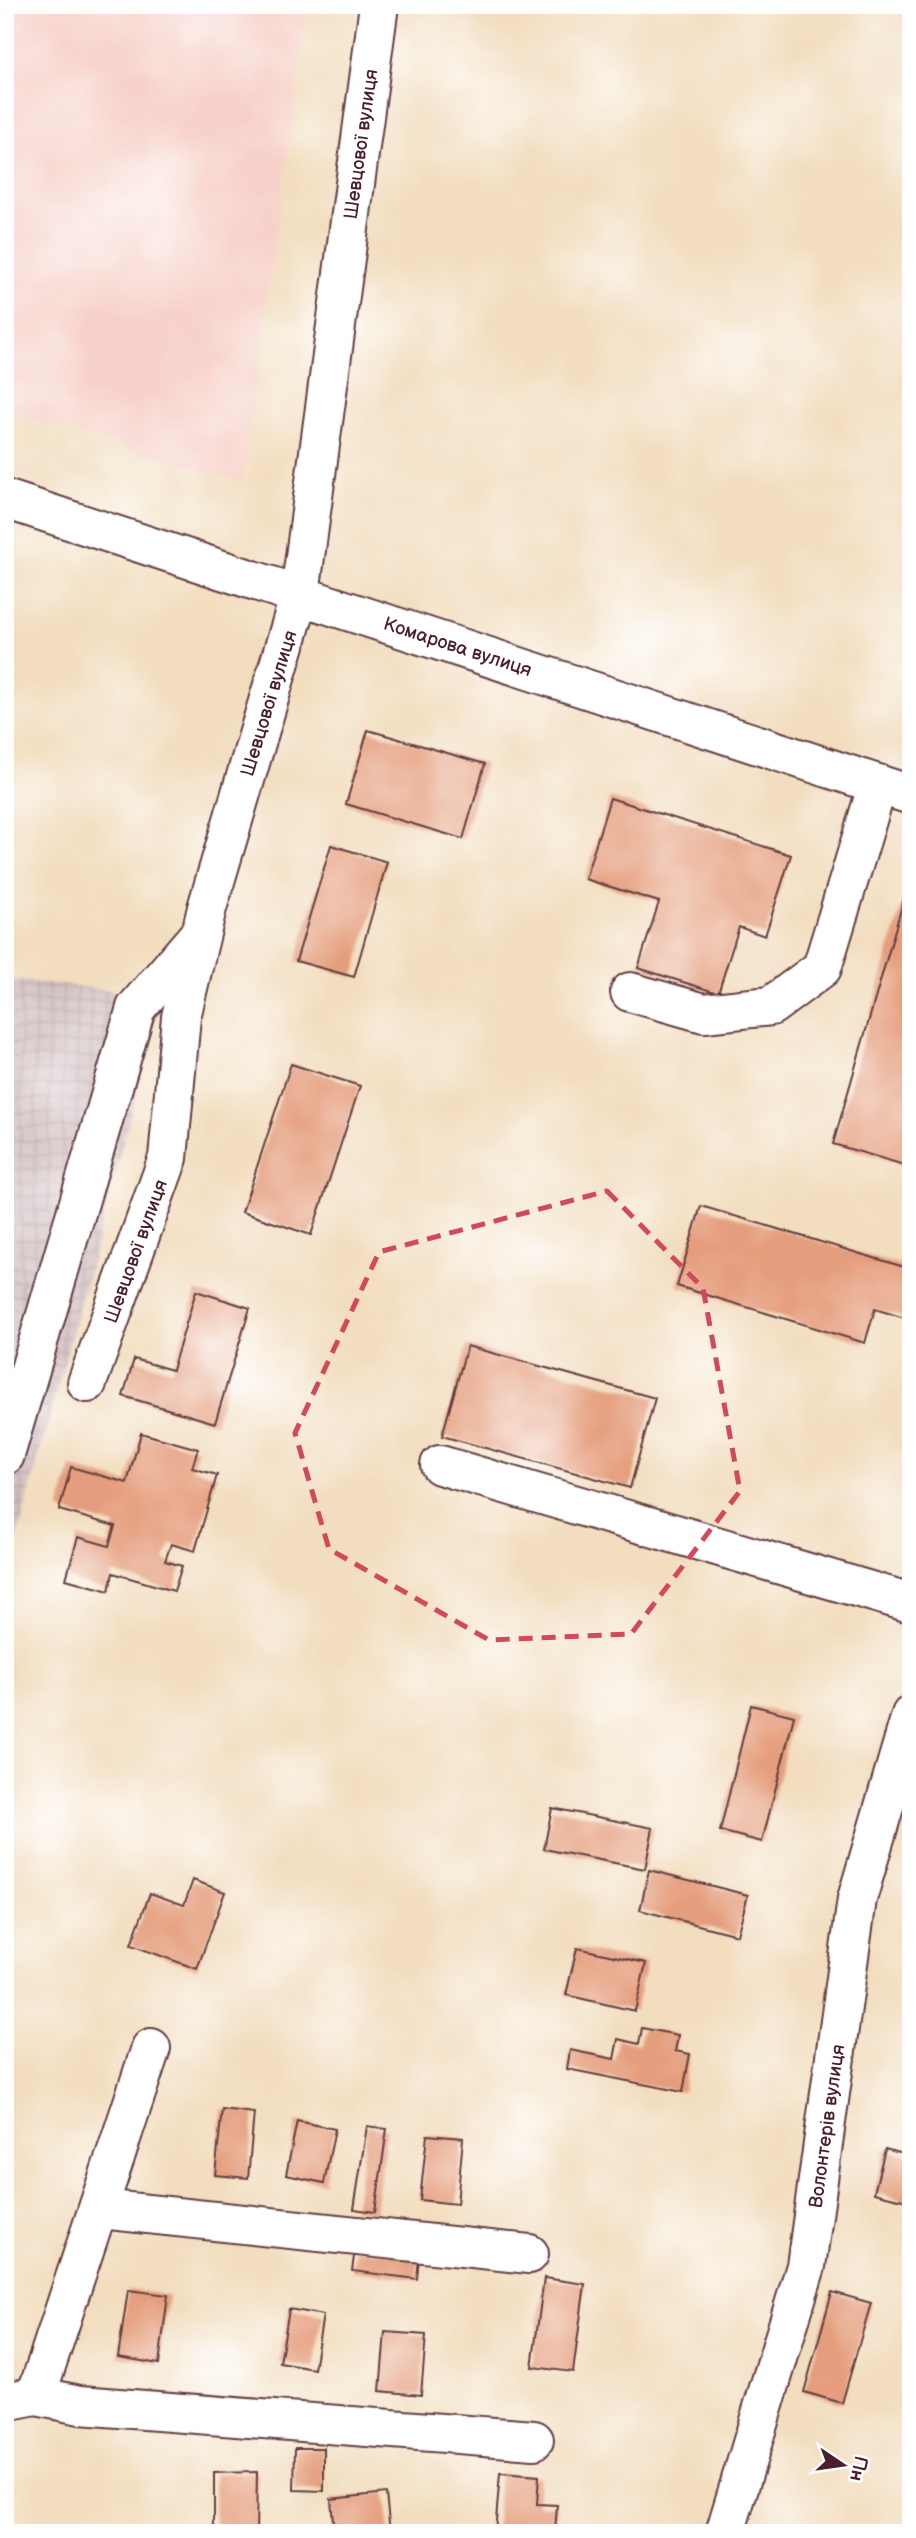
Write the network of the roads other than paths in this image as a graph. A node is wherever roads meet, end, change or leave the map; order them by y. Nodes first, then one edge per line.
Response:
1 (379, 5) edge
2 (5, 499) edge
3 (300, 594) junction
4 (894, 790) edge
5 (201, 932) junction
6 (630, 992) dead end
7 (87, 1383) dead end
8 (5, 1455) edge
9 (440, 1465) dead end
10 (911, 1603) edge
11 (911, 1715) edge
12 (151, 2048) dead end
13 (100, 2209) junction
14 (529, 2254) dead end
15 (21, 2399) edge
16 (534, 2440) dead end
17 (725, 2533) edge

1 - 3 street, Шевцової вулиця
2 - 3 street, Комарова вулиця
3 - 4 street, Комарова вулиця
3 - 5 street, Шевцової вулиця
4 - 6 street
5 - 7 street, Шевцової вулиця
5 - 8 street
9 - 10 street
11 - 17 street, Волонтерів вулиця
12 - 13 street
13 - 14 street
13 - 15 street
15 - 16 street

